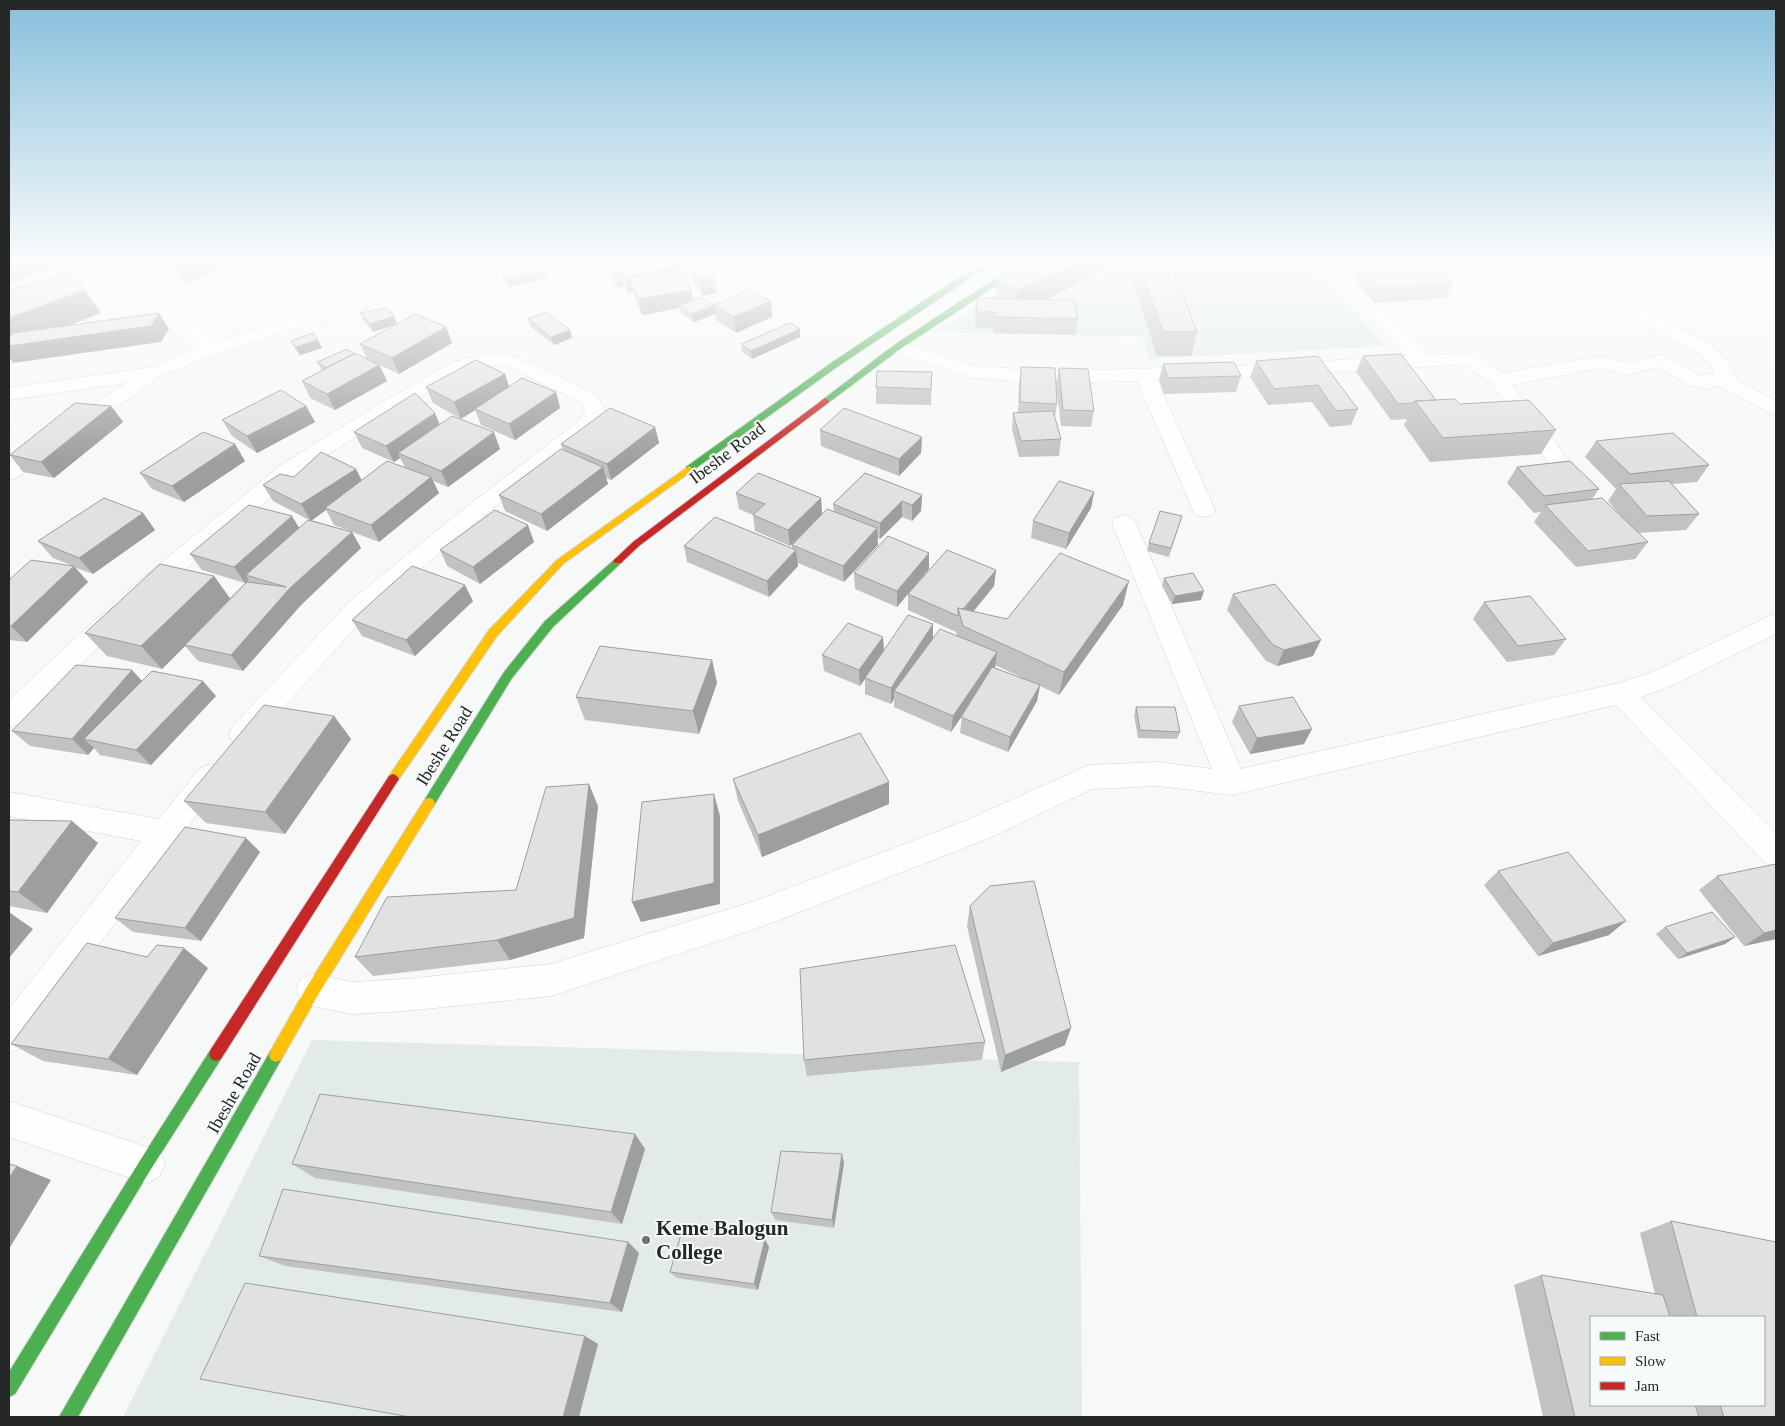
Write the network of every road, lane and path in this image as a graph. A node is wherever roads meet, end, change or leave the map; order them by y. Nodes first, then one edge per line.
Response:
1 (191, 331) edge
2 (273, 331) edge
3 (885, 331) edge
4 (922, 331) edge
5 (1392, 331) edge
6 (1671, 331) edge
7 (897, 347) junction
8 (212, 349) junction
9 (1422, 361) junction
10 (156, 372) junction
11 (1145, 376) junction
12 (1498, 379) junction
13 (1727, 382) junction
14 (9, 394) edge
15 (1776, 409) edge
16 (9, 473) edge
17 (1584, 496) edge
18 (1204, 510) dead end
19 (1124, 523) dead end
20 (1776, 623) edge
21 (1621, 693) junction
22 (9, 716) edge
23 (1232, 783) junction
24 (9, 804) edge
25 (165, 833) junction
26 (1776, 854) edge
27 (313, 990) junction
28 (9, 1036) edge
29 (9, 1119) edge
30 (146, 1164) junction
31 (9, 1388) edge
32 (68, 1417) edge

1 - 8 street
2 - 8 street
3 - 30 main road, Ibeshe Road
4 - 7 main road, Ibeshe Road
5 - 9 street
6 - 13 street
7 - 11 street
7 - 27 main road, Ibeshe Road
8 - 10 street
9 - 11 street
9 - 12 street
10 - 14 street
10 - 16 street
11 - 18 street
12 - 13 street
12 - 17 street
13 - 15 street
19 - 23 street
20 - 21 street
21 - 23 street
21 - 26 street
22 - 25 street
23 - 27 street
24 - 25 street
25 - 28 street
27 - 32 main road, Ibeshe Road
29 - 30 street
30 - 31 main road, Ibeshe Road

